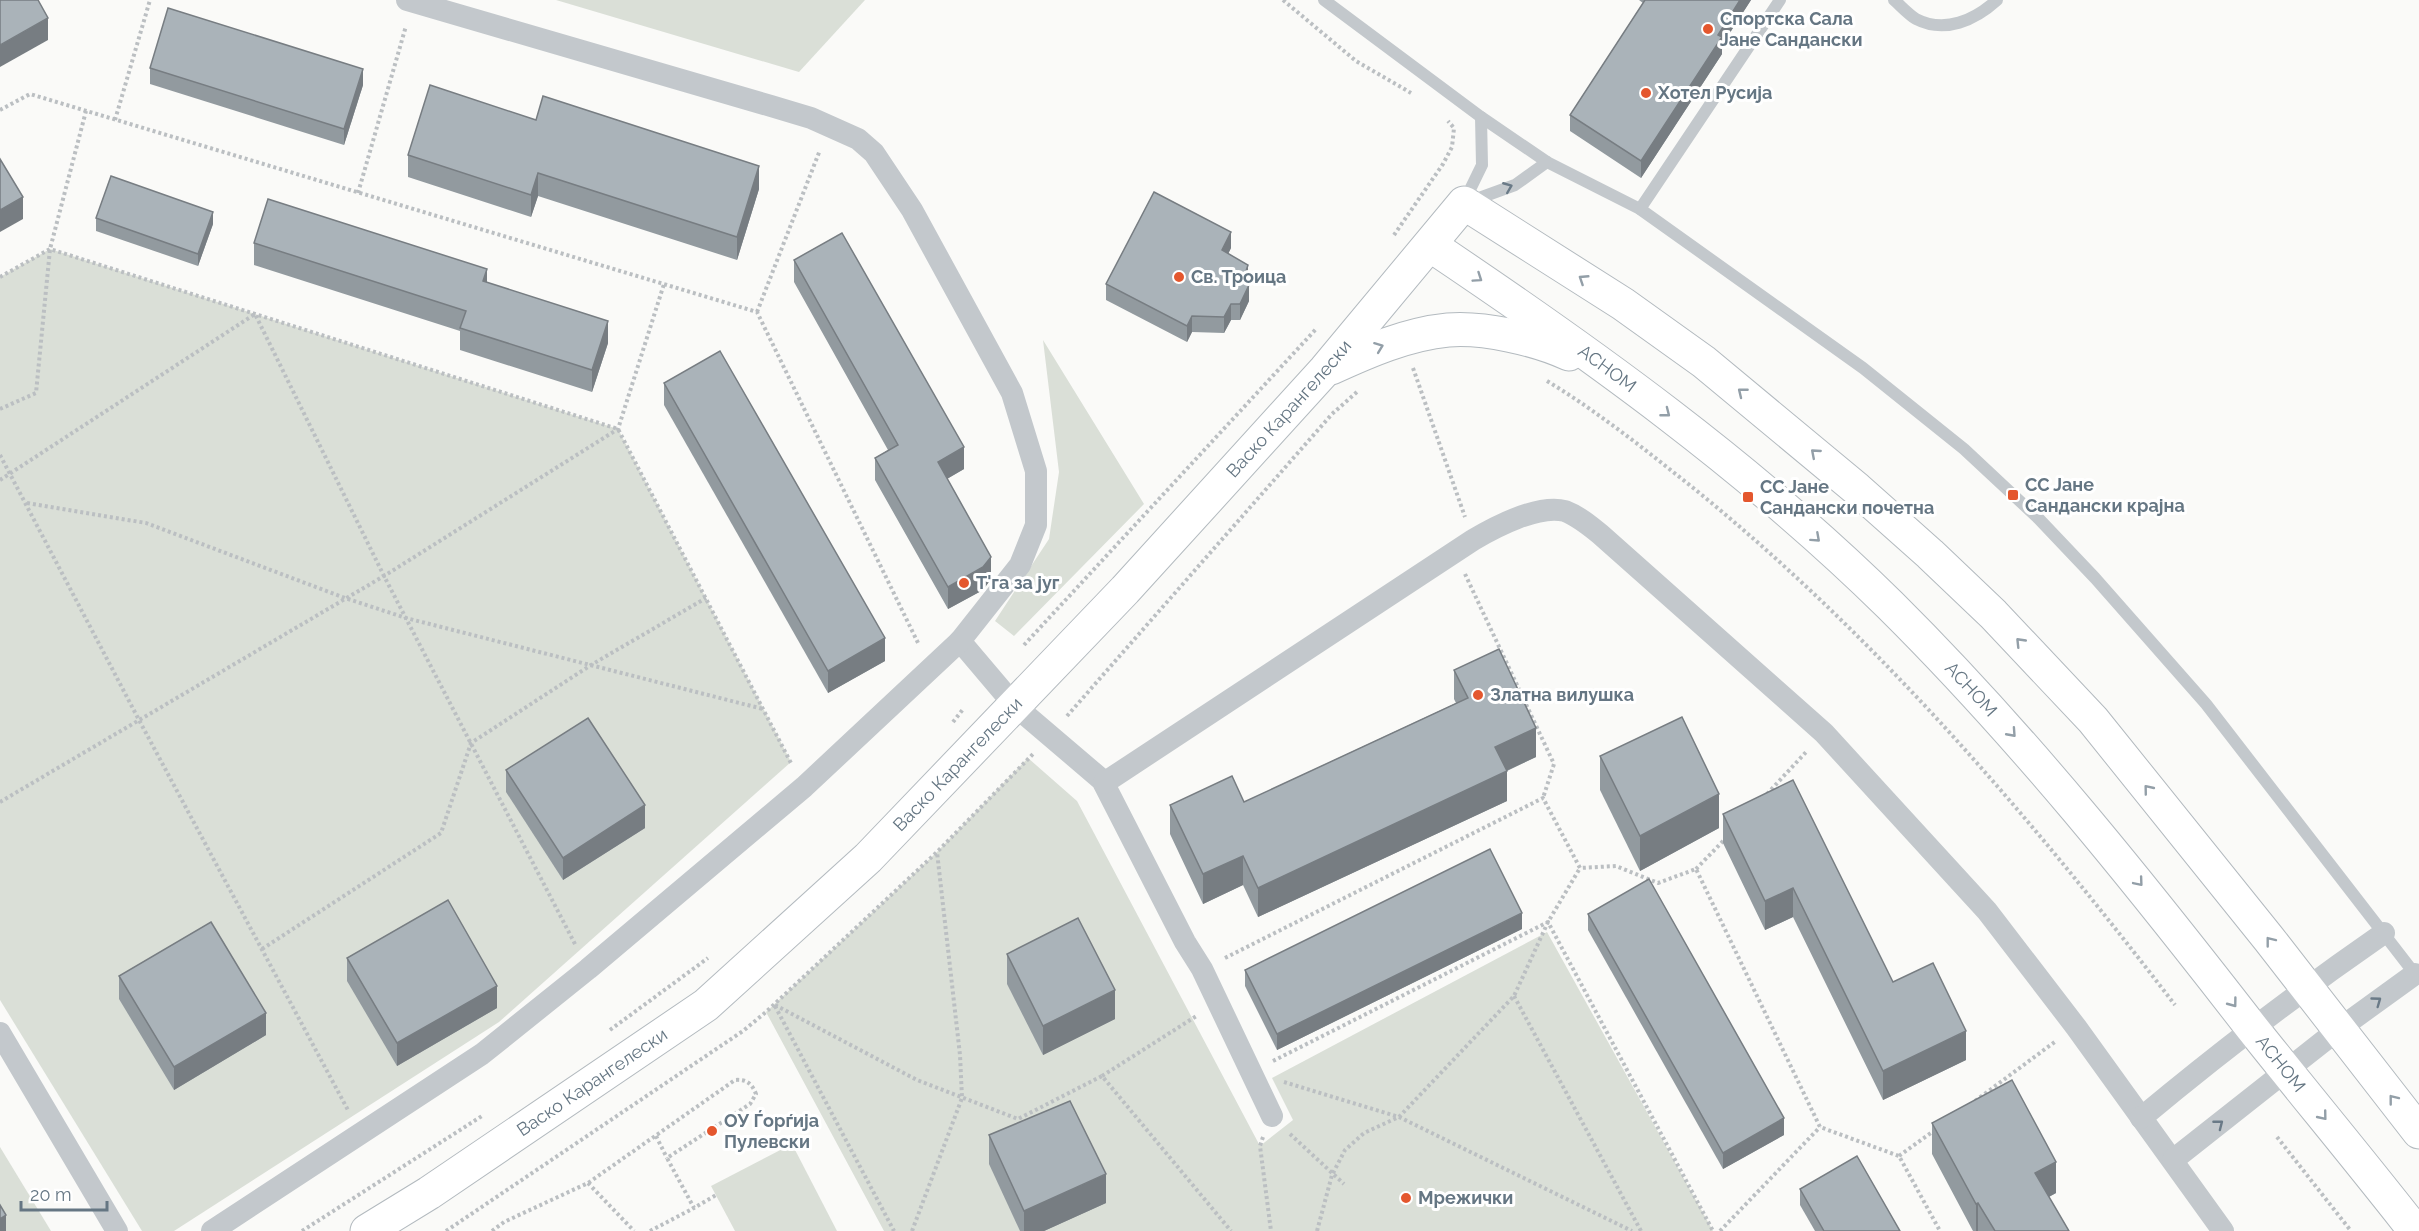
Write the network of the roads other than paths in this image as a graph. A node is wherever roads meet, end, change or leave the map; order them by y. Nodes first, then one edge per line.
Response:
1 (1324, 0) edge
2 (1780, 0) edge
3 (1894, 0) edge
4 (1997, 0) edge
5 (410, 1) edge
6 (1481, 117) junction
7 (1547, 162) junction
8 (1464, 203) junction
9 (1641, 209) junction
10 (1430, 245) junction
11 (1325, 370) junction
12 (1620, 378) junction
13 (960, 642) junction
14 (1016, 706) junction
15 (1104, 783) junction
16 (2384, 933) junction
17 (2417, 976) edge
18 (2307, 987) junction
19 (2253, 1028) junction
20 (2339, 1029) junction
21 (0, 1033) edge
22 (2287, 1071) junction
23 (1272, 1116) road end
24 (2141, 1118) junction
25 (2419, 1132) edge
26 (2173, 1160) junction
27 (117, 1231) edge
28 (212, 1231) edge
29 (368, 1231) edge
30 (2223, 1231) edge
31 (2415, 1231) edge

1 - 6 lane
2 - 9 lane
3 - 4 lane
5 - 13 street
6 - 7 lane
6 - 8 lane
8 -> 7 lane
7 - 9 lane
8 - 10 street, Васко Карангелески
18 -> 8 street
9 - 16 lane
10 - 11 street, Васко Карангелески
10 -> 12 street, АСНОМ
11 -> 12 street
11 - 14 street, Васко Карангелески
12 -> 19 street, АСНОМ
13 - 14 street
13 - 28 street
14 - 15 street
14 - 29 street, Васко Карангелески
15 - 23 street
15 - 24 street
16 - 17 lane
16 - 18 street
20 -> 17 street
18 - 19 street
18 - 20 street
19 - 22 street, АСНОМ
19 - 24 street
20 - 22 street
25 -> 20 street
21 - 27 street
26 -> 22 street
22 -> 31 street, АСНОМ
24 - 26 street
26 - 30 street

